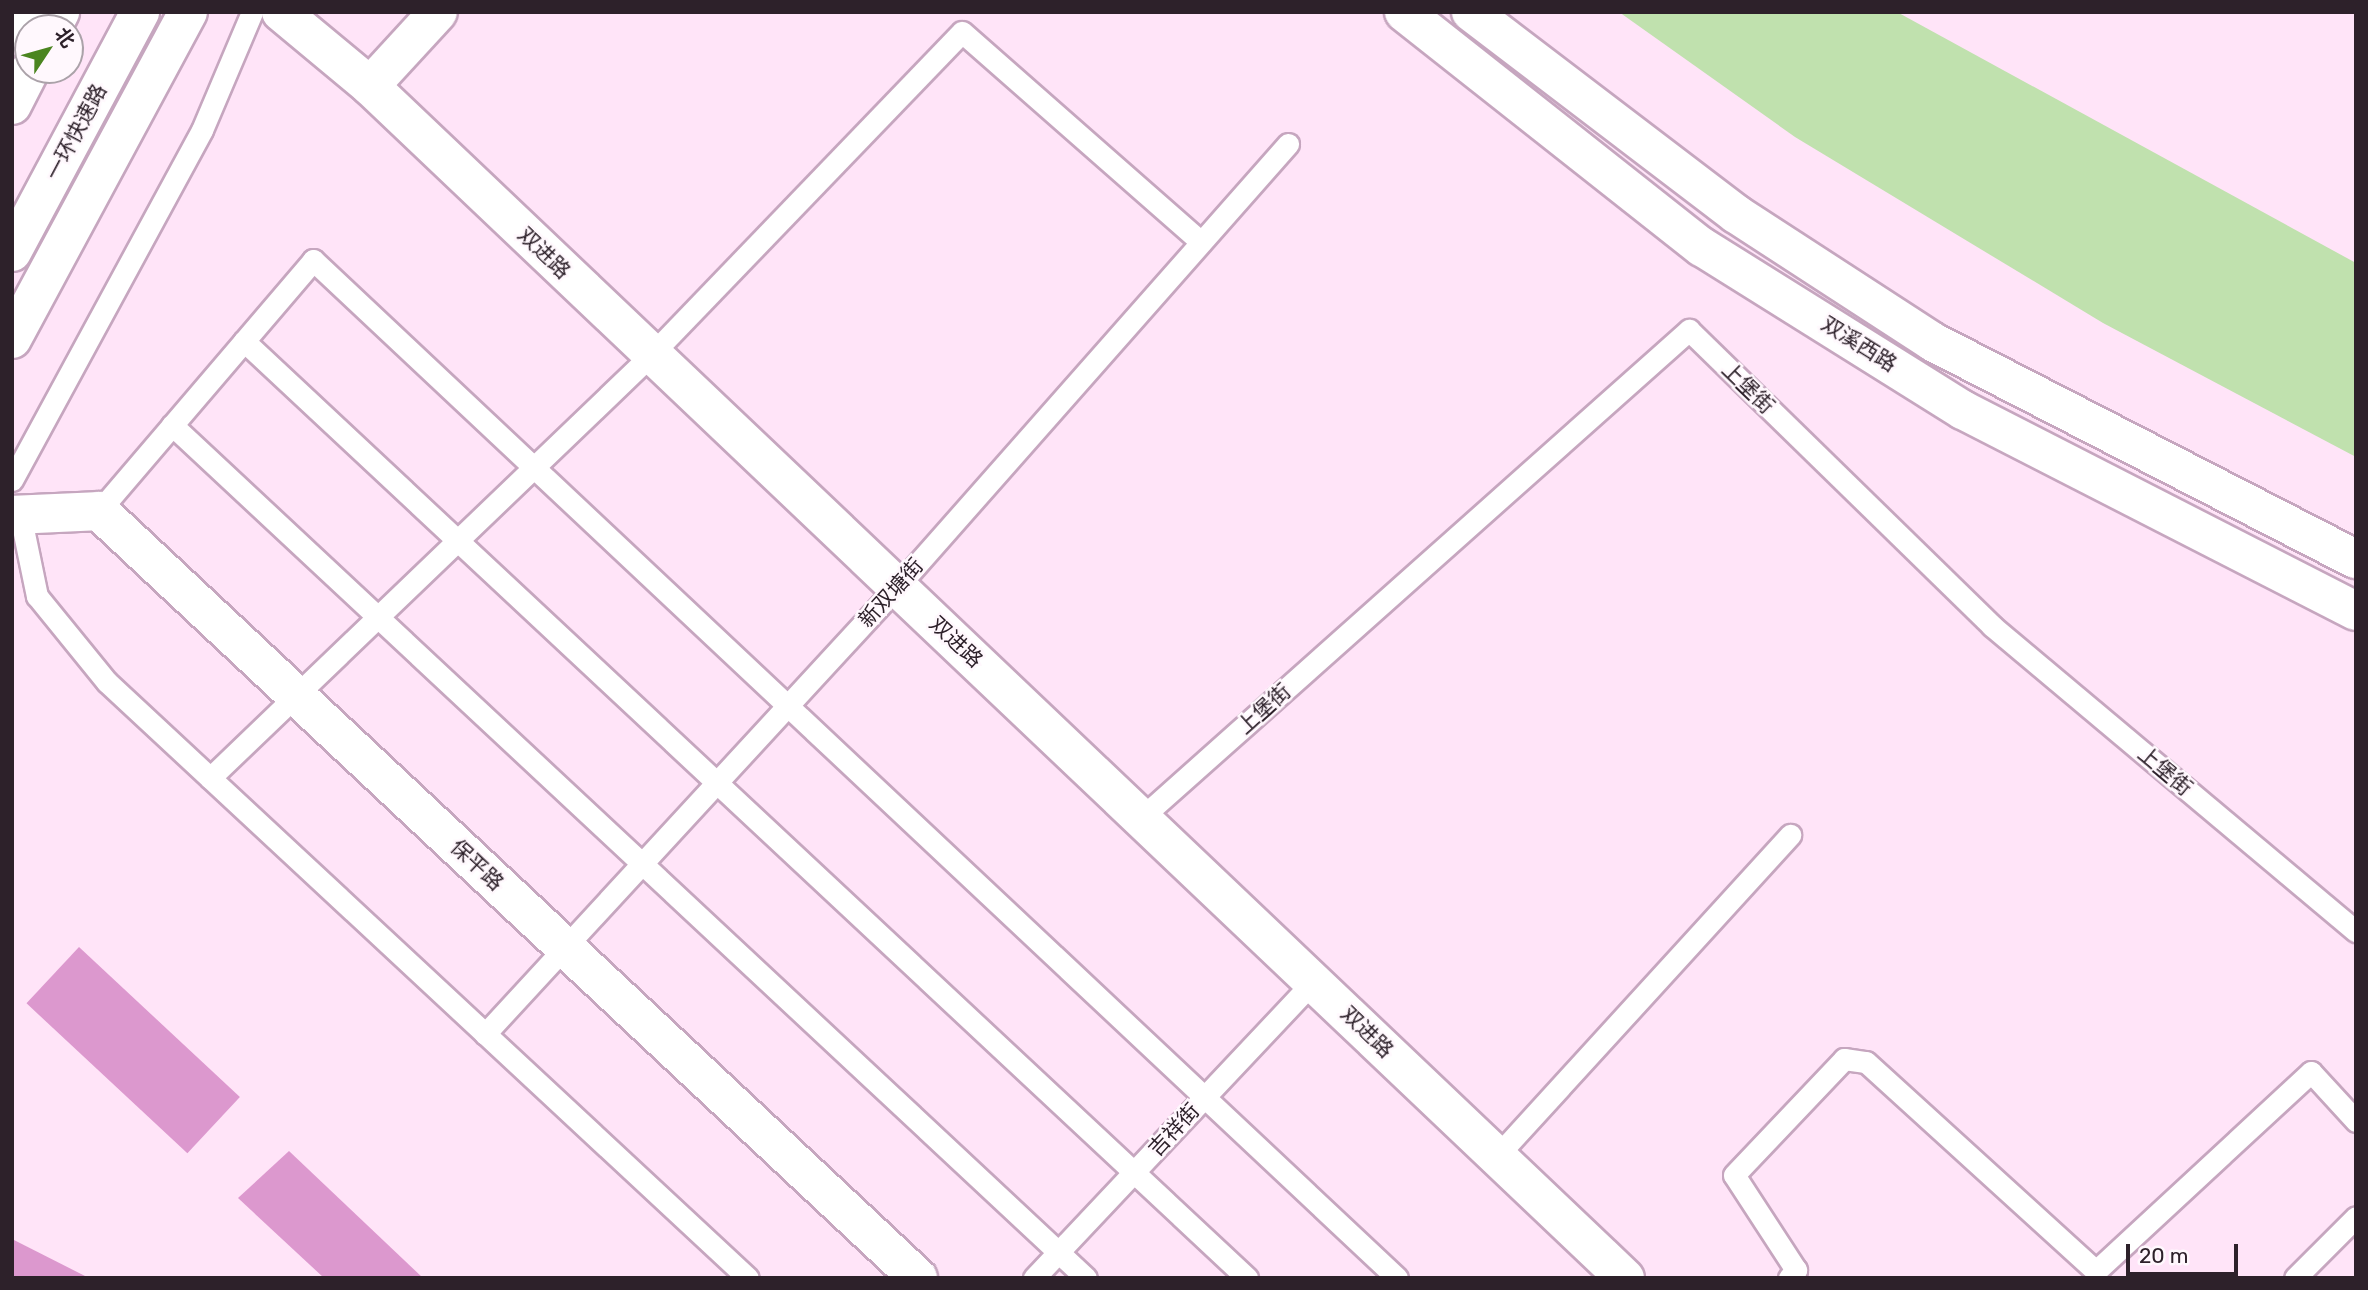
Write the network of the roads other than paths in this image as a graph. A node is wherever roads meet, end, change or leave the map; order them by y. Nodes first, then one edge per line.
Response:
1 (21, 12) edge
2 (139, 12) edge
3 (188, 12) edge
4 (252, 12) edge
5 (281, 12) edge
6 (438, 12) edge
7 (1404, 12) edge
8 (1471, 12) edge
9 (12, 28) edge
10 (370, 86) junction
11 (1288, 144) dead end
12 (1201, 242) junction
13 (12, 252) edge
14 (12, 339) edge
15 (244, 341) junction
16 (651, 355) junction
17 (172, 425) junction
18 (533, 465) junction
19 (15, 503) edge
20 (99, 511) junction
21 (457, 536) junction
22 (2356, 559) edge
23 (897, 587) junction
24 (2356, 611) edge
25 (375, 615) junction
26 (293, 693) junction
27 (788, 706) junction
28 (210, 778) junction
29 (718, 781) junction
30 (1141, 818) junction
31 (1790, 835) dead end
32 (642, 864) junction
33 (2356, 931) edge
34 (565, 947) junction
35 (1314, 981) junction
36 (485, 1034) junction
37 (1204, 1097) junction
38 (2356, 1121) edge
39 (1497, 1156) junction
40 (1134, 1172) junction
41 (2356, 1217) edge
42 (1058, 1252) junction
43 (748, 1278) edge
44 (918, 1278) edge
45 (1034, 1278) edge
46 (1086, 1278) edge
47 (1247, 1278) edge
48 (1397, 1278) edge
49 (1625, 1278) edge
50 (1789, 1278) edge
51 (2295, 1278) edge

1 - 9 main road
2 - 13 main road, 一环快速路
3 - 14 main road
4 - 19 lane
5 - 10 main road, 双进路
6 - 10 main road
7 - 24 main road, 双溪西路
8 - 22 main road, 双溪西路
10 - 16 main road, 双进路
11 - 12 lane, 新双塘街
12 - 16 lane
12 - 23 lane, 新双塘街
15 - 17 lane
15 - 18 lane
15 - 21 lane
16 - 18 lane
16 - 23 main road, 双进路
17 - 20 lane
17 - 25 lane
18 - 21 lane
18 - 27 lane
19 - 20 main road
19 - 28 lane
20 - 26 main road, 保平路
21 - 25 lane
21 - 29 lane
23 - 27 lane, 新双塘街
23 - 30 main road, 双进路
25 - 26 lane
25 - 32 lane
26 - 28 lane
26 - 34 main road, 保平路
27 - 29 lane, 新双塘街
27 - 37 lane
28 - 36 lane
29 - 32 lane, 新双塘街
29 - 40 lane
30 - 33 lane, 上堡街
30 - 35 main road, 双进路
31 - 39 lane
32 - 34 lane, 新双塘街
32 - 42 lane
34 - 36 lane, 新双塘街
34 - 44 main road, 保平路
35 - 37 lane, 吉祥街
35 - 39 main road, 双进路
36 - 43 lane
37 - 40 lane, 吉祥街
37 - 48 lane
38 - 50 lane
39 - 49 main road, 双进路
40 - 42 lane, 吉祥街
40 - 47 lane
41 - 51 lane
42 - 45 lane, 吉祥街
42 - 46 lane

